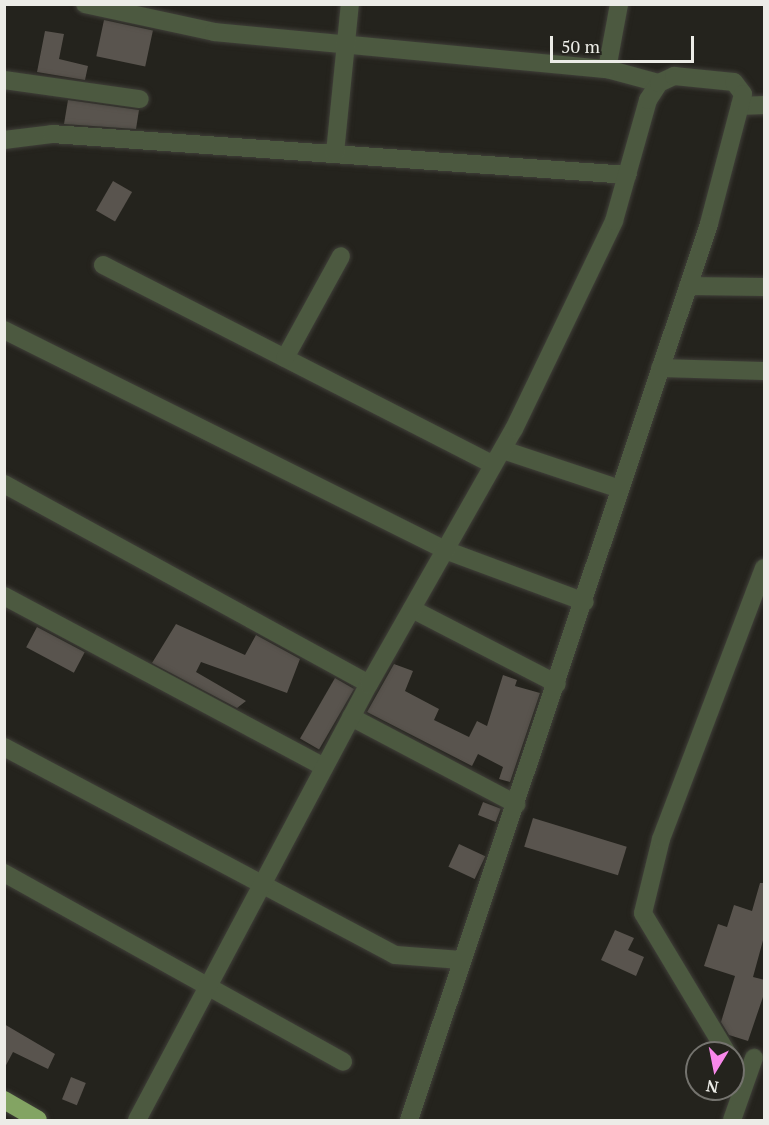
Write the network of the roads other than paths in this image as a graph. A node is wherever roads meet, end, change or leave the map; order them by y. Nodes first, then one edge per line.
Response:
1 (85, 4) edge
2 (350, 4) edge
3 (619, 4) edge
4 (344, 45) junction
5 (607, 69) junction
6 (4, 80) edge
7 (659, 83) junction
8 (140, 99) dead end
9 (765, 105) edge
10 (740, 106) junction
11 (4, 140) edge
12 (335, 153) junction
13 (628, 176) junction
14 (341, 256) dead end
15 (103, 265) dead end
16 (688, 286) junction
17 (765, 287) edge
18 (4, 330) edge
19 (285, 358) junction
20 (660, 368) junction
21 (765, 371) edge
22 (498, 458) junction
23 (4, 484) edge
24 (620, 489) junction
25 (445, 550) junction
26 (765, 568) edge
27 (4, 596) edge
28 (585, 602) junction
29 (412, 609) junction
30 (369, 684) junction
31 (557, 684) junction
32 (351, 717) junction
33 (4, 747) edge
34 (324, 767) junction
35 (516, 804) junction
36 (4, 873) edge
37 (261, 883) junction
38 (462, 960) junction
39 (206, 983) junction
40 (720, 1041) edge
41 (754, 1058) dead end
42 (343, 1062) dead end
43 (745, 1084) edge
44 (4, 1100) edge
45 (739, 1101) edge
46 (38, 1120) edge
47 (137, 1120) edge
48 (409, 1120) edge
49 (732, 1120) edge

1 - 4 street
2 - 4 street
3 - 5 street
4 - 5 street
4 - 12 street
5 - 7 street
6 - 8 street
7 - 10 street
7 - 13 street
9 - 10 street
10 - 16 street
11 - 12 street
12 - 13 street
13 - 22 street
14 - 19 street
15 - 19 street
16 - 17 street
16 - 20 street
18 - 25 street
19 - 22 street
20 - 21 street
20 - 24 street
22 - 24 street
22 - 25 street
23 - 30 street
24 - 28 street
25 - 28 street
25 - 29 street
26 - 40 street
27 - 34 street
28 - 31 street
29 - 30 street
29 - 31 street
30 - 32 street
31 - 35 street
32 - 34 street
32 - 35 street
33 - 37 street
34 - 37 street
35 - 38 street
36 - 39 street
37 - 38 street
37 - 39 street
38 - 48 street
39 - 42 street
39 - 47 street
41 - 43 street
44 - 46 highway
45 - 49 street

